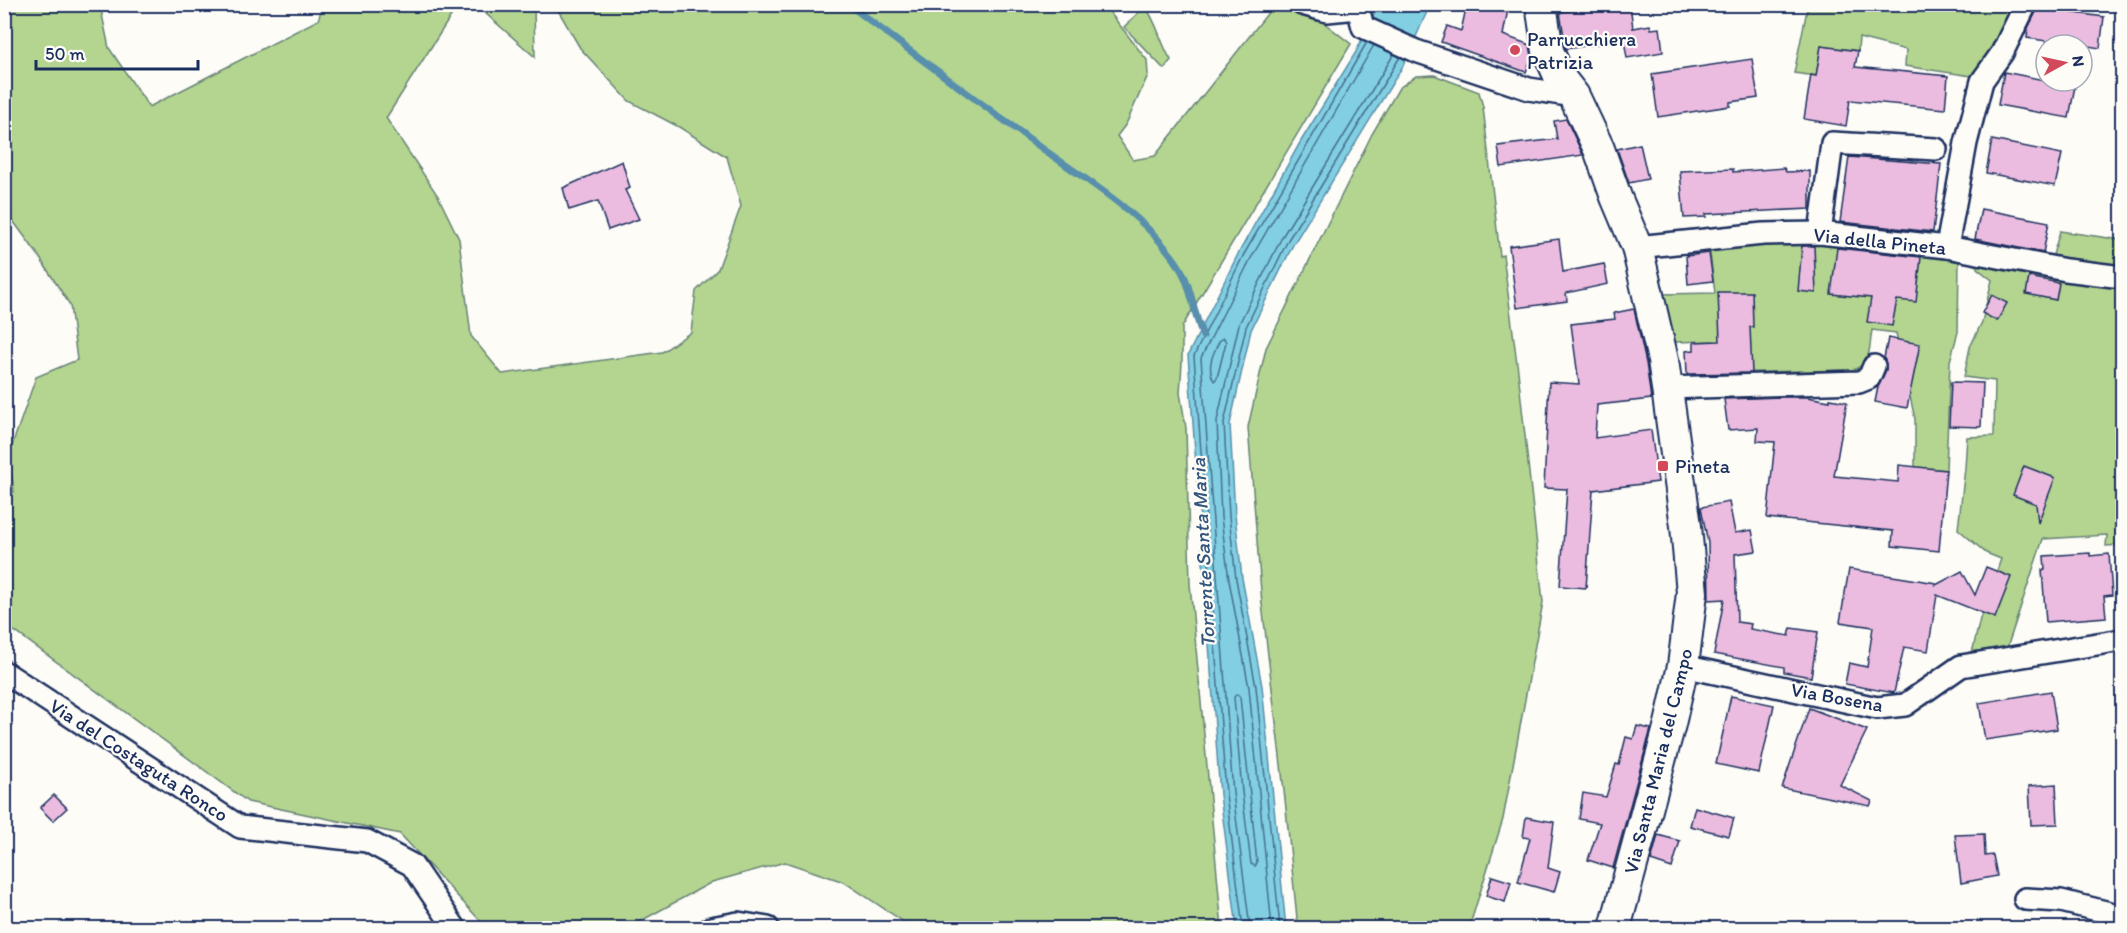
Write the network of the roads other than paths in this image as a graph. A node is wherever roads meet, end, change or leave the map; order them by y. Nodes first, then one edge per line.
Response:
1 (1302, 4) edge
2 (1541, 4) edge
3 (2026, 4) edge
4 (1360, 13) edge
5 (1574, 96) junction
6 (1936, 149) dead end
7 (1820, 233) junction
8 (1947, 247) junction
9 (1636, 248) junction
10 (2122, 277) edge
11 (1874, 366) dead end
12 (1667, 388) junction
13 (2122, 640) edge
14 (1683, 666) junction
15 (4, 672) edge
16 (2025, 899) dead end
17 (2122, 916) edge
18 (455, 928) edge
19 (711, 928) edge
20 (768, 928) edge
21 (1615, 928) edge

1 - 4 street
2 - 5 street, Via Santa Maria del Campo
3 - 8 street
4 - 5 street
5 - 9 street, Via Santa Maria del Campo
6 - 7 street
7 - 8 street, Via della Pineta
7 - 9 street, Via della Pineta
8 - 10 street, Via della Pineta
9 - 12 street, Via Santa Maria del Campo
11 - 12 street
12 - 14 street, Via Santa Maria del Campo
13 - 14 street, Via Bosena
14 - 21 street, Via Santa Maria del Campo
15 - 18 street, Via del Costaguta Ronco
16 - 17 street
19 - 20 street

